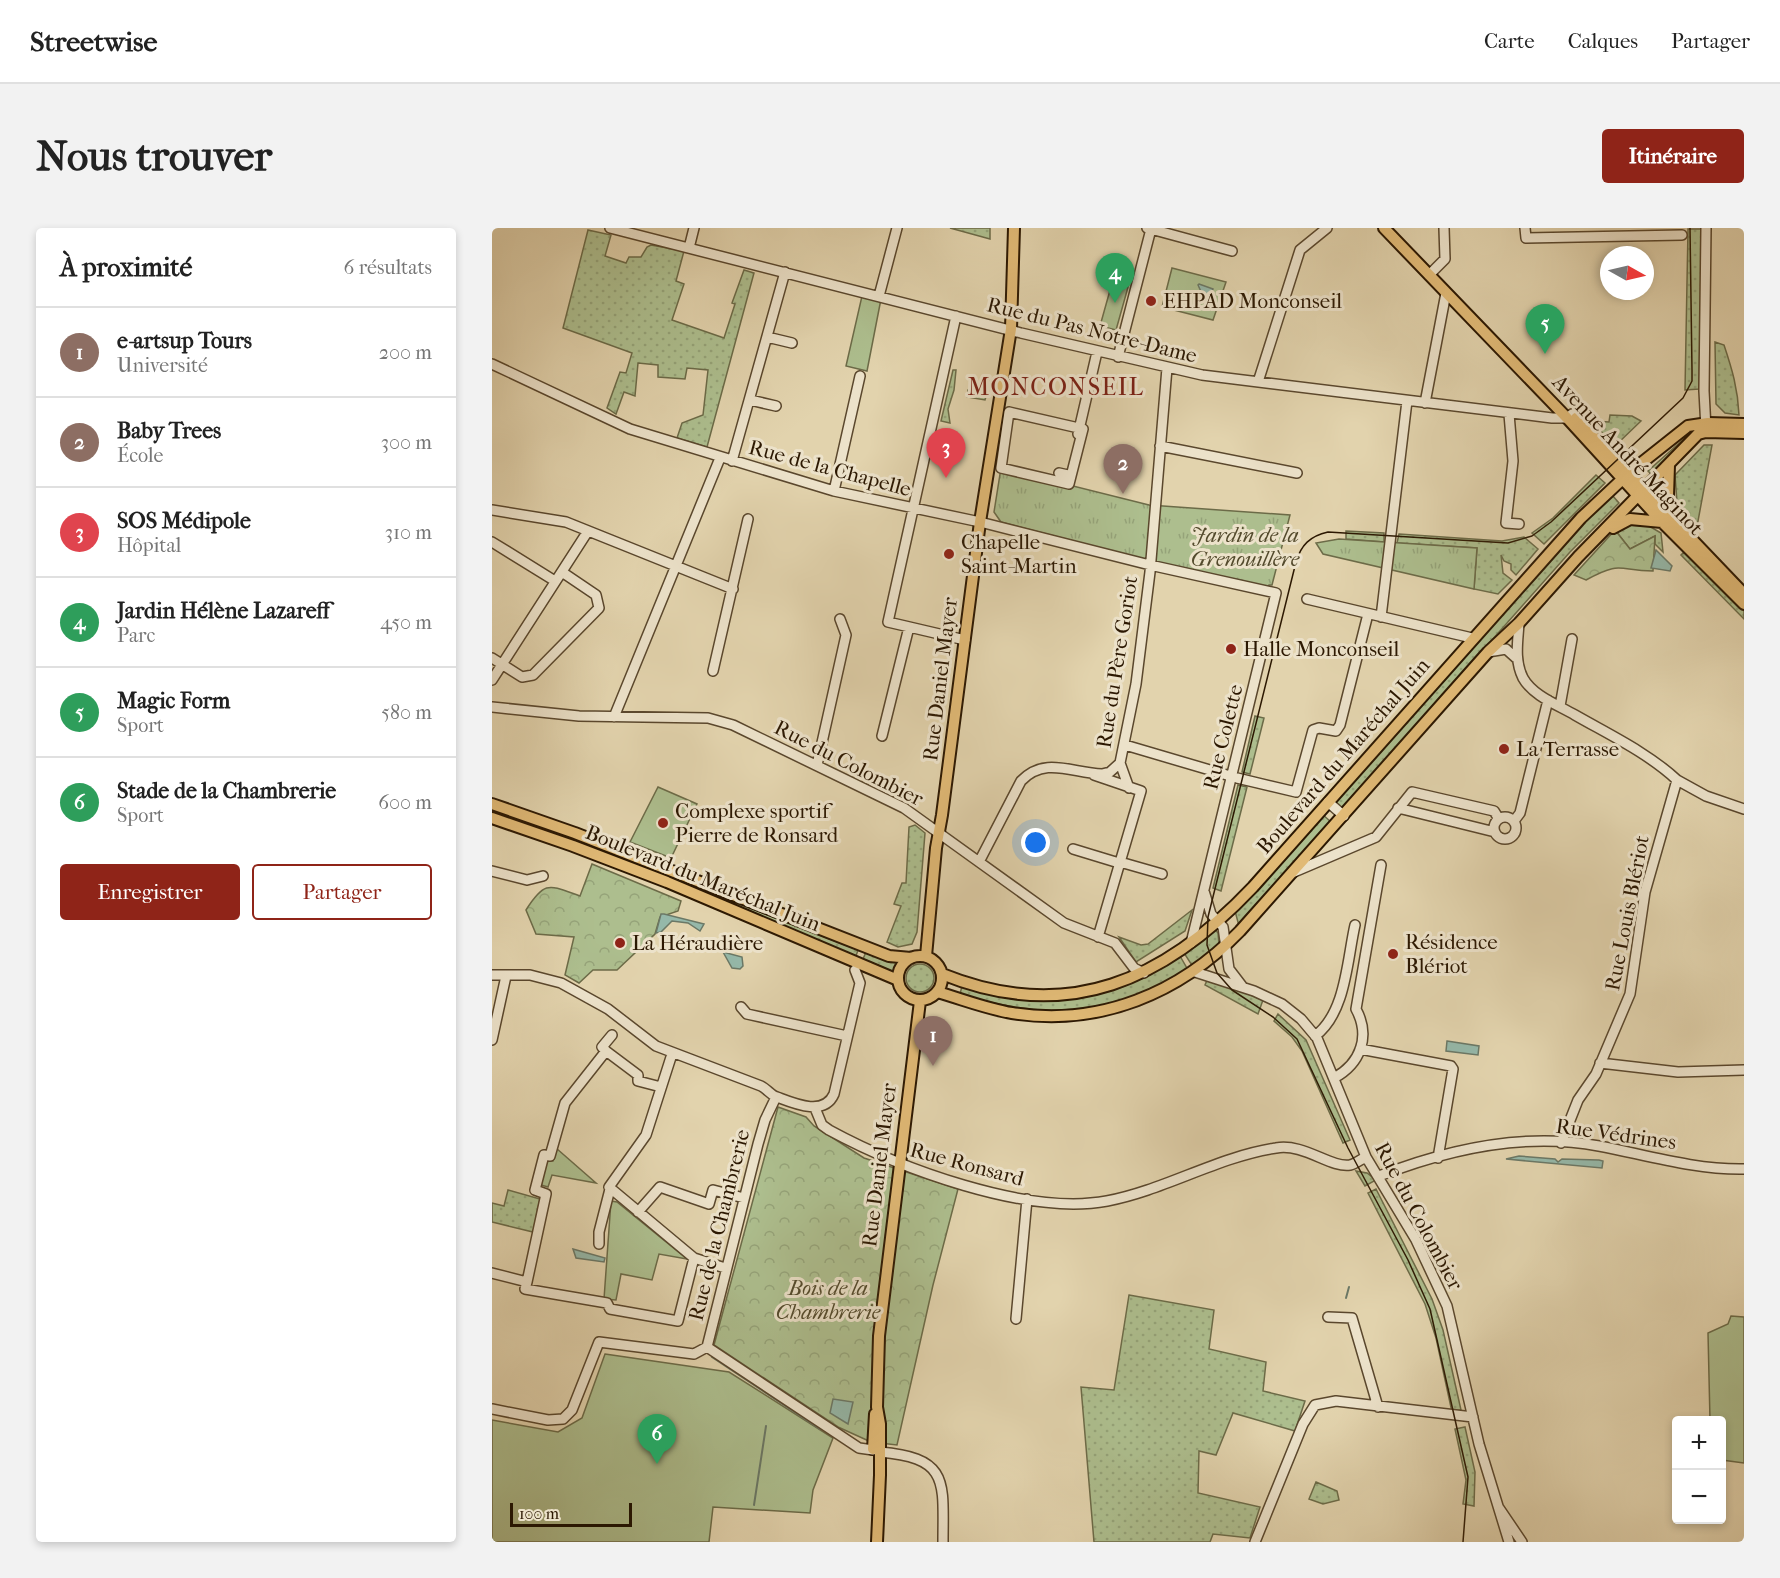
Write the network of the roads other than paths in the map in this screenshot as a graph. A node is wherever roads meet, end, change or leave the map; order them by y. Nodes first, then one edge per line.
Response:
1 (610, 228) edge
2 (694, 228) edge
3 (897, 228) edge
4 (1014, 228) edge
5 (1149, 228) edge
6 (1327, 228) edge
7 (1384, 228) edge
8 (1393, 228) edge
9 (1444, 228) edge
10 (1525, 228) edge
11 (1706, 228) edge
12 (1647, 232) edge
13 (1682, 235) dead end
14 (689, 248) junction
15 (1232, 251) dead end
16 (785, 272) junction
17 (1432, 273) junction
18 (1446, 293) junction
19 (879, 296) junction
20 (956, 316) junction
21 (1011, 329) junction
22 (767, 337) junction
23 (792, 343) dead end
24 (1097, 351) junction
25 (1118, 357) junction
26 (492, 364) edge
27 (1167, 368) junction
28 (860, 375) dead end
29 (1258, 382) junction
30 (750, 400) junction
31 (1407, 401) junction
32 (1425, 403) junction
33 (776, 406) dead end
34 (1509, 414) junction
35 (1570, 416) junction
36 (1744, 424) edge
37 (1707, 427) junction
38 (1080, 428) junction
39 (1744, 433) edge
40 (1160, 446) junction
41 (720, 458) junction
42 (732, 461) junction
43 (1669, 465) junction
44 (1297, 473) dead end
45 (1630, 480) junction
46 (834, 491) junction
47 (1642, 493) junction
48 (914, 508) junction
49 (492, 510) edge
50 (748, 519) dead end
51 (1673, 519) junction
52 (980, 522) junction
53 (1662, 522) junction
54 (1519, 524) dead end
55 (588, 531) junction
56 (492, 542) edge
57 (1578, 557) junction
58 (1150, 565) junction
59 (675, 566) junction
60 (561, 572) junction
61 (555, 581) junction
62 (733, 589) junction
63 (1276, 593) joint
64 (1744, 594) edge
65 (1307, 599) dead end
66 (1744, 604) edge
67 (1368, 614) junction
68 (1381, 617) junction
69 (840, 618) dead end
70 (1519, 623) junction
71 (909, 627) junction
72 (1472, 638) junction
73 (1572, 639) dead end
74 (965, 640) junction
75 (1488, 652) junction
76 (492, 657) edge
77 (1516, 658) junction
78 (502, 664) junction
79 (713, 671) dead end
80 (492, 680) edge
81 (1548, 700) junction
82 (1560, 706) junction
83 (492, 707) edge
84 (614, 717) junction
85 (882, 736) dead end
86 (1125, 745) junction
87 (1120, 763) junction
88 (817, 765) junction
89 (1089, 773) junction
90 (1232, 777) junction
91 (1677, 780) junction
92 (1130, 788) junction
93 (1328, 802) junction
94 (492, 804) edge
95 (1398, 808) junction
96 (1744, 809) edge
97 (1344, 816) junction
98 (492, 818) edge
99 (1499, 819) junction
100 (1514, 821) junction
101 (1495, 832) junction
102 (939, 833) junction
103 (1073, 849) dead end
104 (980, 862) junction
105 (1120, 863) junction
106 (1381, 865) dead end
107 (492, 871) edge
108 (1294, 872) junction
109 (1162, 874) dead end
110 (543, 876) dead end
111 (1204, 890) junction
112 (1217, 921) junction
113 (1354, 925) dead end
114 (1098, 937) junction
115 (1191, 943) junction
116 (1225, 946) junction
117 (926, 956) junction
118 (910, 958) junction
119 (855, 970) dead end
120 (1195, 972) junction
121 (1144, 973) junction
122 (492, 975) edge
123 (942, 975) junction
124 (506, 976) junction
125 (898, 980) junction
126 (1244, 987) junction
127 (937, 992) junction
128 (920, 1000) junction
129 (741, 1007) dead end
130 (612, 1035) dead end
131 (847, 1036) junction
132 (1315, 1036) junction
133 (492, 1040) edge
134 (1360, 1049) junction
135 (606, 1051) junction
136 (672, 1054) junction
137 (1600, 1063) junction
138 (1744, 1070) edge
139 (1334, 1078) junction
140 (661, 1088) junction
141 (776, 1097) junction
142 (815, 1108) junction
143 (1561, 1143) junction
144 (1366, 1157) junction
145 (1438, 1158) junction
146 (898, 1164) junction
147 (1744, 1169) edge
148 (1379, 1176) junction
149 (610, 1189) junction
150 (744, 1198) junction
151 (1027, 1199) junction
152 (638, 1212) junction
153 (599, 1244) dead end
154 (694, 1258) junction
155 (725, 1268) junction
156 (492, 1274) edge
157 (527, 1282) junction
158 (1328, 1317) dead end
159 (1016, 1319) dead end
160 (707, 1347) junction
161 (1378, 1407) junction
162 (492, 1409) edge
163 (1473, 1417) junction
164 (877, 1451) junction
165 (1496, 1504) junction
166 (877, 1542) edge
167 (943, 1542) edge
168 (1255, 1542) edge
169 (1509, 1542) edge
170 (1522, 1542) edge

1 - 14 street, Rue du Pas Notre-Dame
2 - 14 street
3 - 19 street
4 - 21 main road, Rue Daniel Mayer
5 - 15 street
5 - 25 street
6 - 29 street
7 - 17 main road, Avenue André Maginot
8 - 17 main road, Avenue André Maginot
9 - 17 street
10 - 12 street
11 - 37 street
12 - 13 street
14 - 16 street, Rue du Pas Notre-Dame
16 - 19 street, Rue du Pas Notre-Dame
16 - 22 street
17 - 18 main road, Avenue André Maginot
17 - 35 main road, Avenue André Maginot
18 - 32 street
18 - 35 main road, Avenue André Maginot
19 - 20 street, Rue du Pas Notre-Dame
20 - 21 street, Rue du Pas Notre-Dame
20 - 48 street
21 - 24 street, Rue du Pas Notre-Dame
21 - 52 main road, Rue Daniel Mayer
22 - 23 street
22 - 30 street
24 - 25 street, Rue du Pas Notre-Dame
24 - 38 street
25 - 27 street, Rue du Pas Notre-Dame
26 - 41 street, Rue de la Chapelle
27 - 29 street, Rue du Pas Notre-Dame
27 - 40 street, Rue du Père Goriot
28 - 46 street
29 - 31 street, Rue du Pas Notre-Dame
30 - 33 street
30 - 42 street
31 - 32 street, Rue du Pas Notre-Dame
31 - 68 street
32 - 34 street, Rue du Pas Notre-Dame
34 - 35 street, Rue du Pas Notre-Dame
34 - 54 street
35 - 45 main road, Avenue André Maginot
36 - 37 main road
37 - 39 main road
37 - 43 main road, Boulevard du Maréchal Juin
37 - 45 main road
38 - 38 street
40 - 44 street
40 - 58 street, Rue du Père Goriot
41 - 42 street, Rue de la Chapelle
41 - 59 street
42 - 46 street, Rue de la Chapelle
43 - 47 main road, Boulevard du Maréchal Juin
43 - 51 main road, Avenue André Maginot
45 - 47 main road, Avenue André Maginot
45 - 57 main road, Boulevard du Maréchal Juin
45 - 72 main road, Boulevard du Maréchal Juin
46 - 48 street, Rue de la Chapelle
47 - 51 main road, Avenue André Maginot
47 - 53 main road, Avenue André Maginot
47 - 57 main road, Boulevard du Maréchal Juin
48 - 52 street, Rue de la Chapelle
48 - 71 street
49 - 55 street
50 - 62 street
51 - 64 main road, Avenue André Maginot
52 - 58 street, Rue de la Chapelle
52 - 74 main road, Rue Daniel Mayer
53 - 57 main road, Boulevard du Maréchal Juin
53 - 66 main road, Avenue André Maginot
55 - 59 street
55 - 60 street
56 - 61 street
57 - 70 main road, Boulevard du Maréchal Juin
58 - 63 street, Rue de la Chapelle
58 - 86 street, Rue du Père Goriot
59 - 62 street
59 - 84 street
60 - 61 street
60 - 78 street
61 - 78 street
62 - 79 street
63 - 90 street, Rue Colette
65 - 67 street
67 - 68 street
67 - 90 street
68 - 72 street
69 - 88 street
70 - 75 main road, Boulevard du Maréchal Juin
70 - 77 street
71 - 74 street
71 - 85 street
72 - 93 main road, Boulevard du Maréchal Juin
73 - 82 street
74 - 102 main road, Rue Daniel Mayer
75 - 77 street
75 - 97 main road, Boulevard du Maréchal Juin
76 - 78 street
77 - 81 street
78 - 80 street
81 - 82 street
81 - 100 street
82 - 91 street
83 - 84 street, Rue du Colombier
84 - 88 street, Rue du Colombier
86 - 87 street, Rue du Père Goriot
86 - 90 street
87 - 89 street, Rue du Père Goriot
87 - 92 street
88 - 102 street, Rue du Colombier
89 - 92 street
89 - 104 street, Rue du Père Goriot
90 - 111 street, Rue Colette
91 - 96 street
91 - 137 street, Rue Louis Blériot
92 - 105 street
93 - 97 street
93 - 112 main road, Boulevard du Maréchal Juin
94 - 118 main road, Boulevard du Maréchal Juin
95 - 99 street
95 - 101 street
95 - 108 street
97 - 108 main road, Boulevard du Maréchal Juin
98 - 125 main road, Boulevard du Maréchal Juin
99 - 100 street
99 - 101 street
100 - 101 street
102 - 104 street, Rue du Colombier
102 - 117 main road, Rue Daniel Mayer
103 - 105 street
104 - 114 street, Rue du Colombier
105 - 109 street
105 - 114 street
106 - 134 street
107 - 110 street
108 - 116 main road, Boulevard du Maréchal Juin
111 - 112 street
111 - 115 street, Rue Colette
112 - 115 main road, Boulevard du Maréchal Juin
112 - 116 street
113 - 132 street
114 - 121 street, Rue du Colombier
115 - 121 main road, Boulevard du Maréchal Juin
116 - 120 main road, Boulevard du Maréchal Juin
116 - 126 street
117 - 118 main road
117 - 123 main road
118 - 125 main road
119 - 131 street
120 - 126 street, Rue du Colombier
120 - 127 main road, Boulevard du Maréchal Juin
121 - 123 main road, Boulevard du Maréchal Juin
122 - 124 street
123 - 127 main road
124 - 133 street
124 - 136 street
125 - 128 main road
126 - 132 street, Rue du Colombier
127 - 128 main road
128 - 146 main road, Rue Daniel Mayer
129 - 131 street
130 - 135 street
131 - 142 street
132 - 139 street, Rue du Colombier
134 - 139 street
134 - 145 street
135 - 140 street
135 - 157 street
136 - 140 street
136 - 141 street
137 - 138 street
137 - 143 street, Rue Louis Blériot
139 - 144 street, Rue du Colombier
140 - 149 street
141 - 142 street
141 - 150 street, Rue de la Chambrerie
142 - 146 street, Rue Ronsard
143 - 145 street, Rue Védrines
143 - 147 street, Rue Védrines
144 - 148 street, Rue du Colombier
144 - 151 street, Rue Ronsard
145 - 148 street, Rue Védrines
146 - 151 street, Rue Ronsard
146 - 164 main road, Rue Daniel Mayer
148 - 163 street, Rue du Colombier
149 - 152 street
149 - 153 street
150 - 152 street
150 - 155 street, Rue de la Chambrerie
151 - 159 street
152 - 154 street
154 - 155 street
154 - 157 street
155 - 160 street, Rue de la Chambrerie
156 - 157 street
158 - 161 street
160 - 162 street
160 - 164 street, Rue de la Chambrerie
161 - 163 street
161 - 168 street
163 - 165 street, Rue du Colombier
164 - 166 main road, Rue Daniel Mayer
164 - 167 street, Rue de la Chambrerie
165 - 169 street, Rue du Colombier
165 - 170 street, Rue du Colombier

